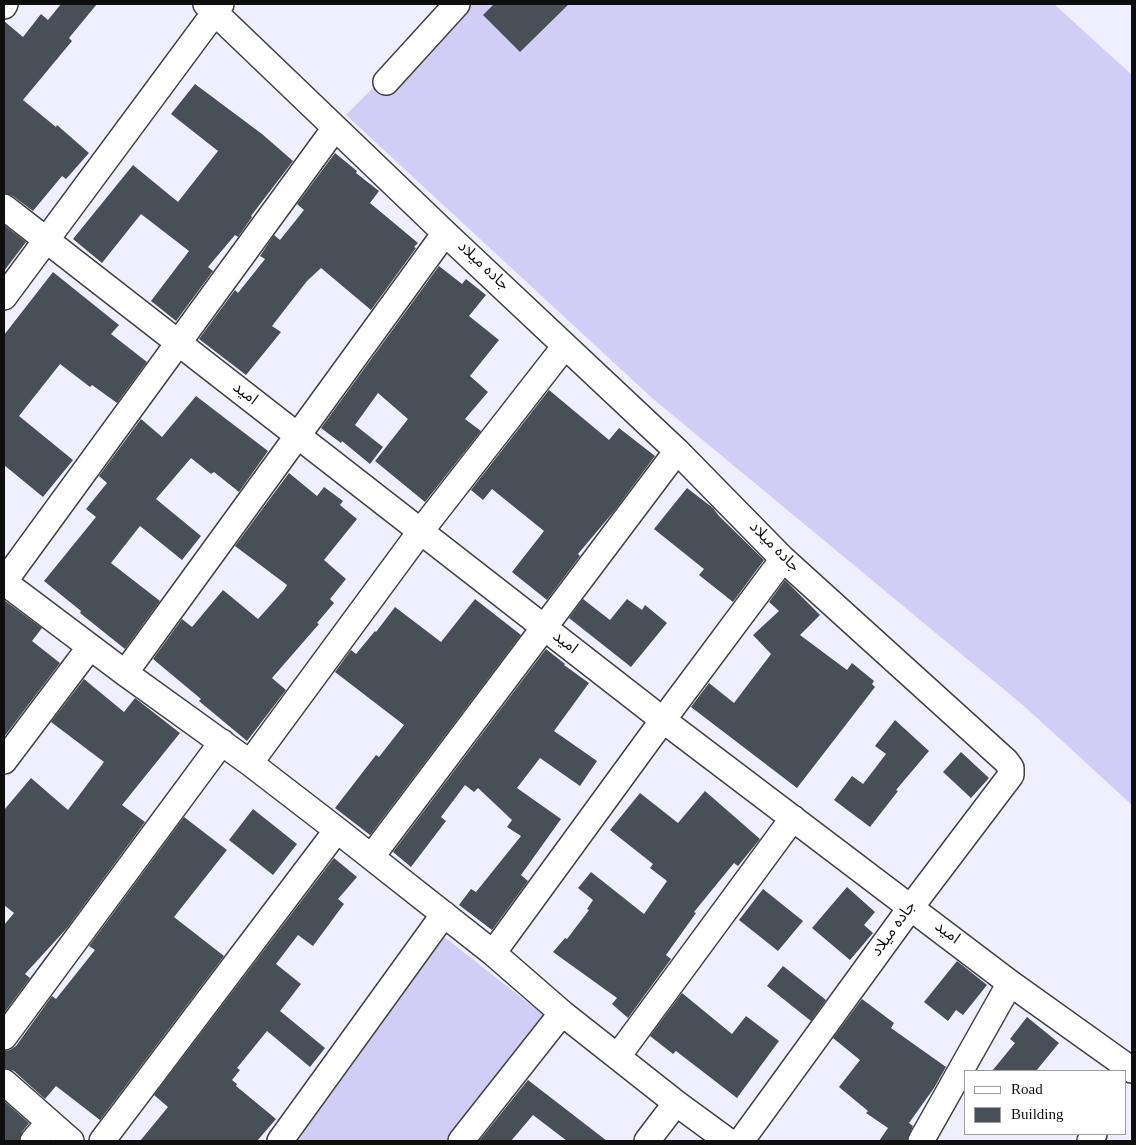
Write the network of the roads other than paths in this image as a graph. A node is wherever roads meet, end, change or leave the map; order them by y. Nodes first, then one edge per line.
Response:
1 (457, 4) edge
2 (214, 6) edge
3 (386, 82) dead end
4 (336, 128) junction
5 (4, 207) edge
6 (445, 233) junction
7 (46, 240) junction
8 (4, 297) edge
9 (179, 344) junction
10 (565, 346) junction
11 (297, 436) junction
12 (677, 452) junction
13 (420, 532) junction
14 (783, 559) junction
15 (4, 582) edge
16 (543, 628) junction
17 (90, 646) junction
18 (124, 672) junction
19 (663, 720) junction
20 (222, 742) junction
21 (4, 761) edge
22 (250, 763) junction
23 (793, 818) junction
24 (337, 830) junction
25 (372, 856) junction
26 (911, 907) junction
27 (444, 914) junction
28 (493, 953) junction
29 (1010, 983) junction
30 (562, 1012) junction
31 (4, 1038) edge
32 (618, 1056) junction
33 (1132, 1070) edge
34 (4, 1082) edge
35 (676, 1103) junction
36 (49, 1122) junction
37 (33, 1141) edge
38 (71, 1141) edge
39 (102, 1141) edge
40 (280, 1141) edge
41 (460, 1141) edge
42 (647, 1141) edge
43 (728, 1141) edge
44 (741, 1141) edge
45 (920, 1141) edge

1 - 3 street
2 - 4 street, جاده میلاد
2 - 7 street
4 - 6 street, جاده میلاد
4 - 9 street
5 - 7 street, امید
6 - 10 street, جاده میلاد
6 - 11 street
7 - 8 street
7 - 9 street, امید
9 - 11 street, امید
9 - 15 street
10 - 12 street, جاده میلاد
10 - 13 street
11 - 13 street, امید
11 - 18 street
12 - 14 street, جاده میلاد
12 - 16 street
13 - 16 street, امید
13 - 22 street
14 - 19 street
14 - 26 street, جاده میلاد
15 - 17 street
16 - 19 street, امید
16 - 25 street
17 - 18 street
17 - 21 street
18 - 20 street
19 - 23 street, امید
19 - 28 street
20 - 22 street
20 - 31 street
22 - 24 street
23 - 26 street, امید
23 - 32 street
24 - 25 street
24 - 39 street
25 - 27 street
26 - 29 street, امید
26 - 44 street, جاده میلاد
27 - 28 street
27 - 40 street
28 - 30 street
29 - 33 street, امید
29 - 45 street
30 - 32 street
30 - 41 street
32 - 35 street
34 - 36 street
35 - 42 street
35 - 43 street
36 - 37 street
36 - 38 street

